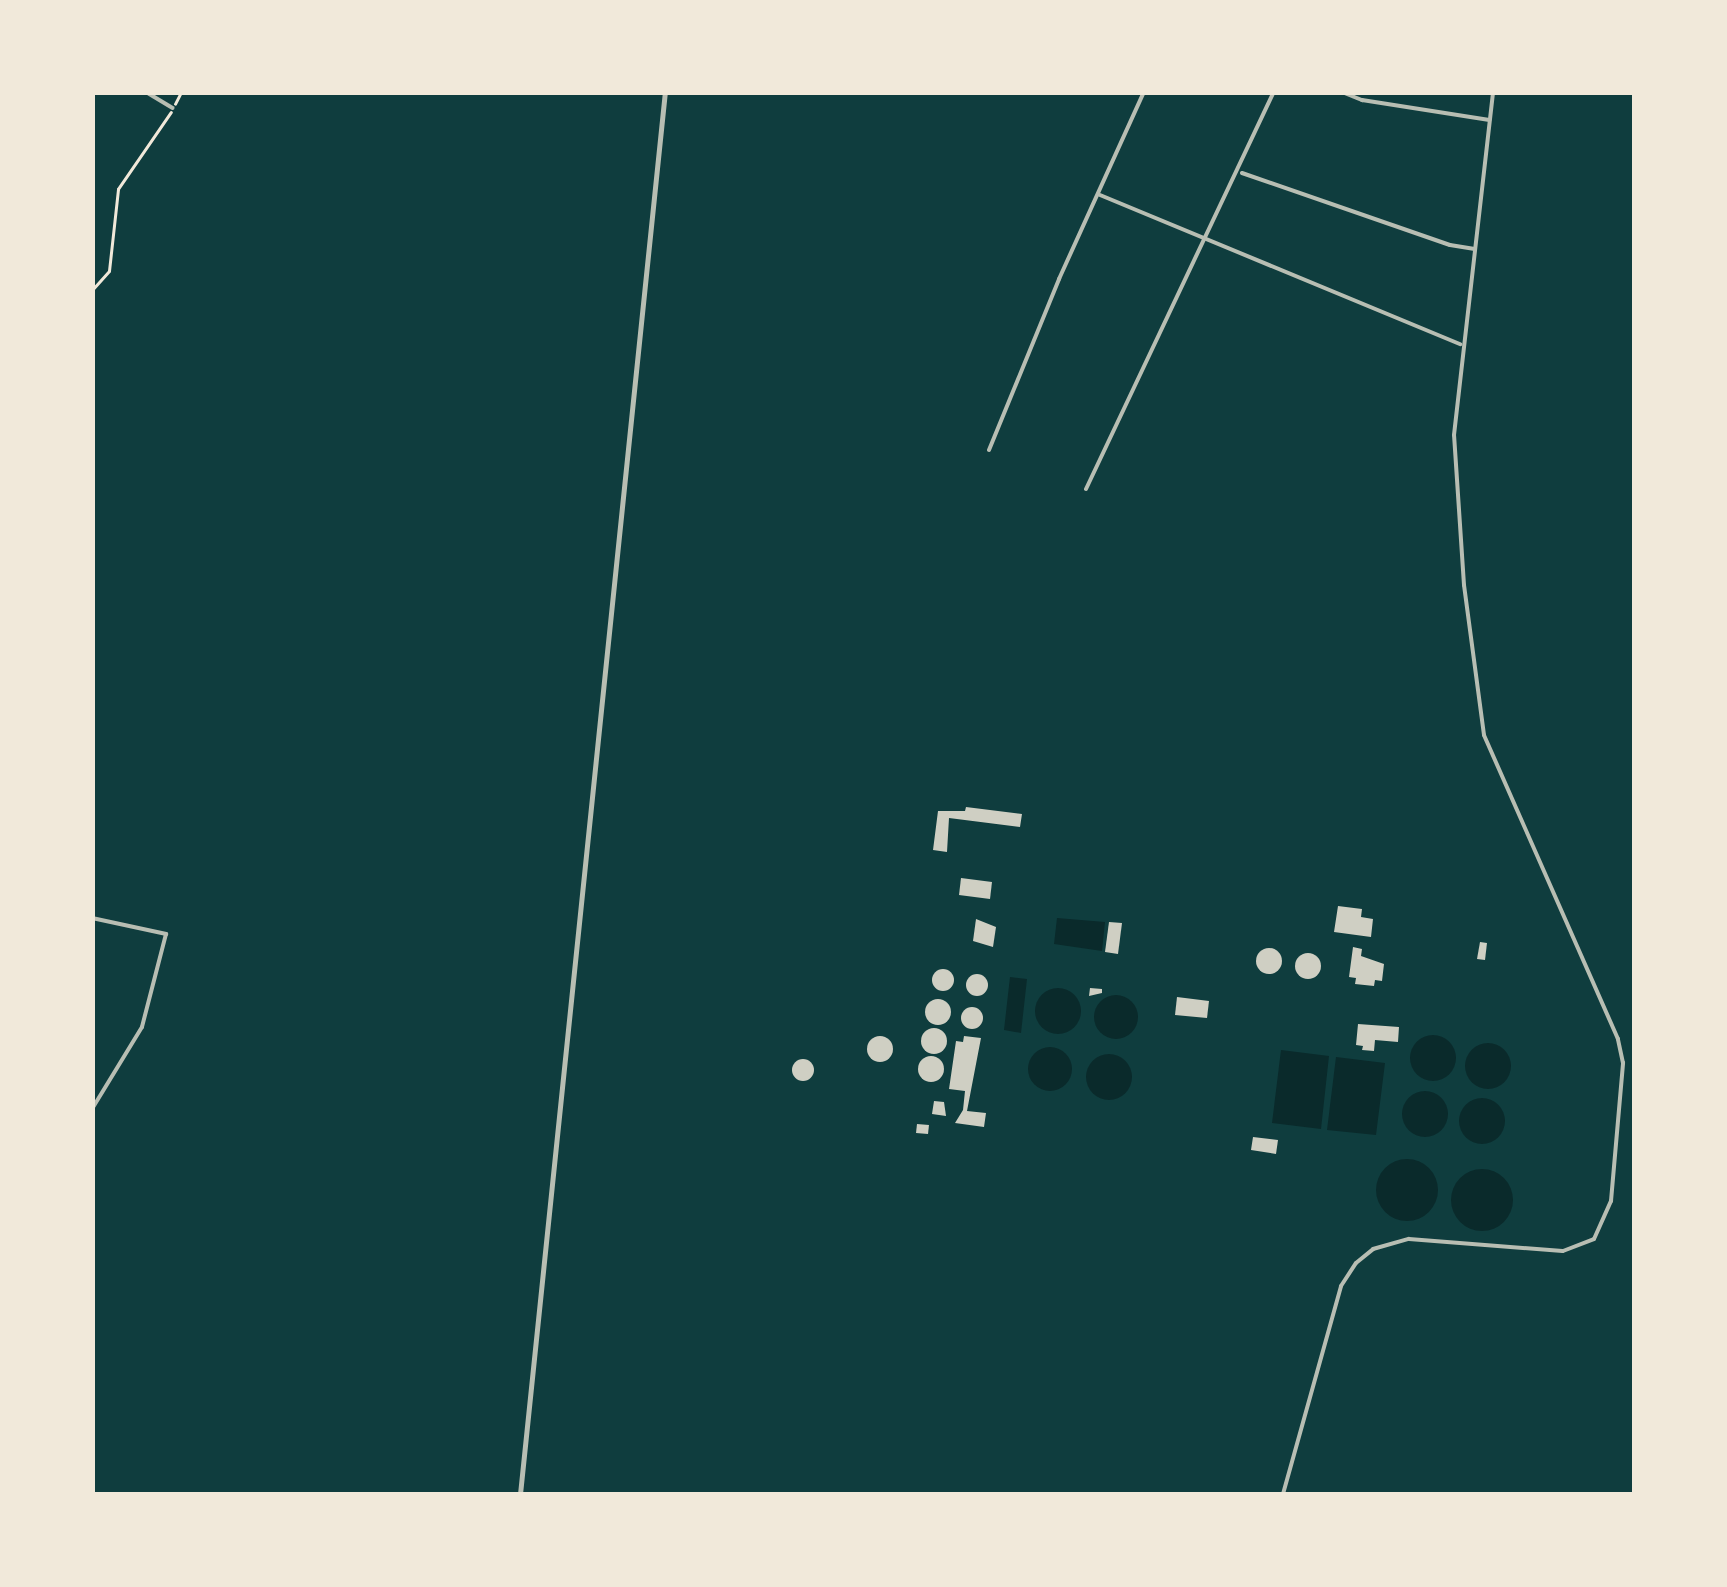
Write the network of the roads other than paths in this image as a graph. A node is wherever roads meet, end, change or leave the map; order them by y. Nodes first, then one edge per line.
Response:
1 (146, 92) edge
2 (665, 92) edge
3 (1144, 92) edge
4 (1274, 92) edge
5 (1342, 92) edge
6 (1493, 92) edge
7 (173, 108) dead end
8 (1489, 120) junction
9 (1240, 172) junction
10 (1100, 195) junction
11 (1205, 238) junction
12 (1474, 249) junction
13 (1462, 345) junction
14 (989, 450) dead end
15 (1086, 489) dead end
16 (92, 918) edge
17 (92, 1109) edge
18 (520, 1494) edge
19 (1282, 1494) edge

1 - 7 street
2 - 18 street
3 - 10 street
4 - 9 street
5 - 8 street
6 - 8 street
8 - 12 street
9 - 11 street
9 - 12 street
10 - 11 street
10 - 14 street
11 - 13 street
11 - 15 street
12 - 13 street
13 - 19 street
16 - 17 street

